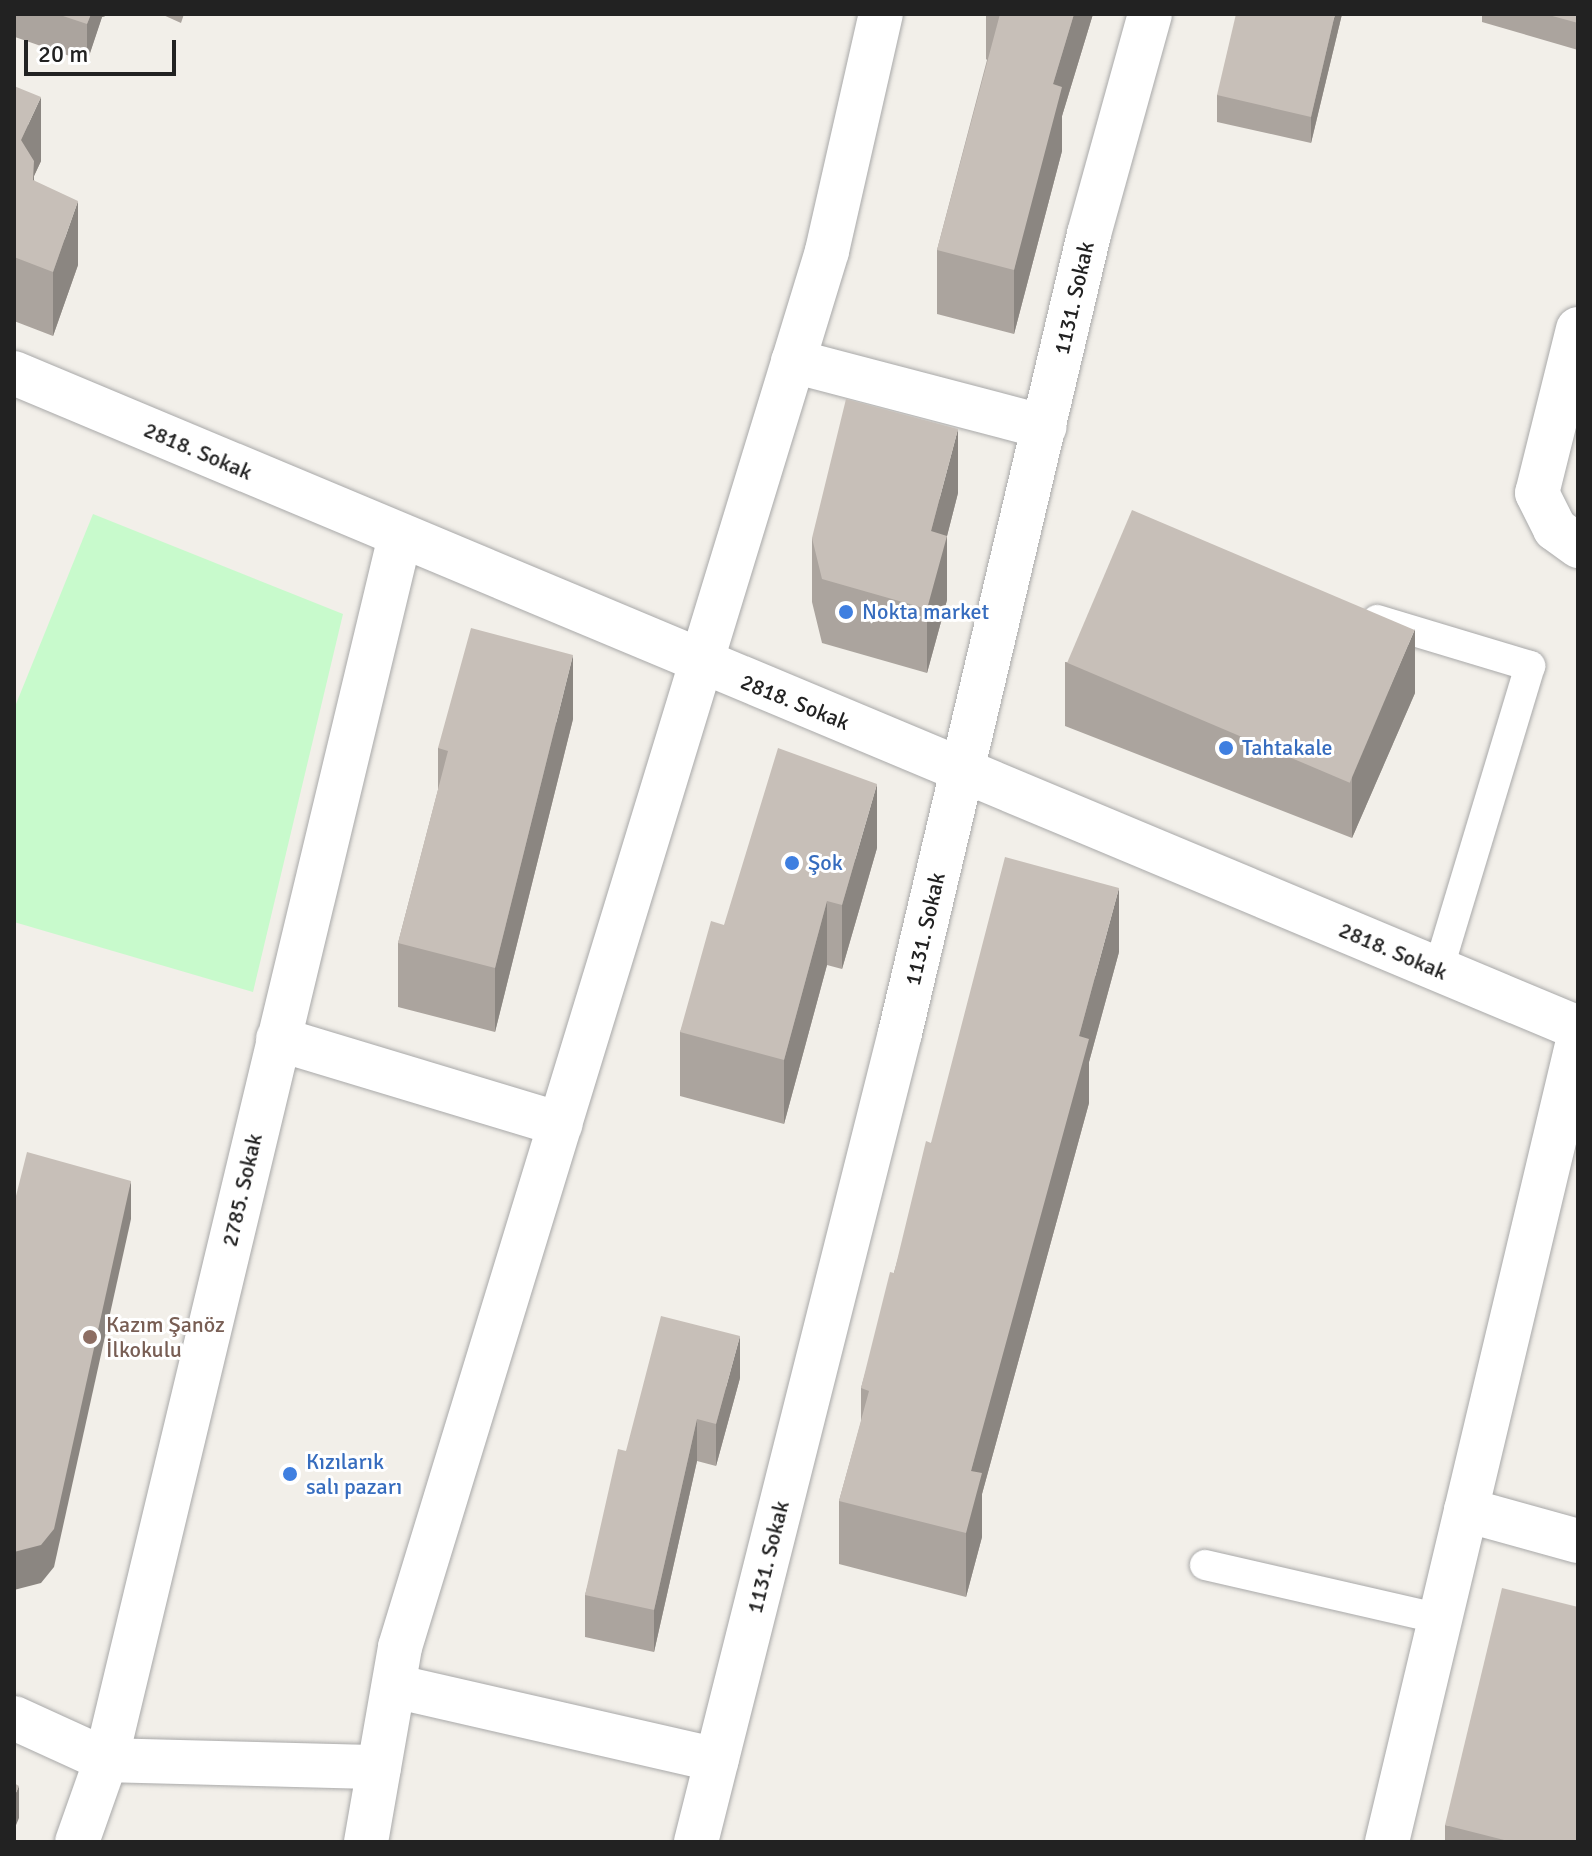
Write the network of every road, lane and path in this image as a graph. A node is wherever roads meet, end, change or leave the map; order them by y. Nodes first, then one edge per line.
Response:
1 (881, 14) edge
2 (1150, 14) edge
3 (1578, 329) edge
4 (793, 361) junction
5 (14, 373) edge
6 (1044, 427) junction
7 (400, 536) junction
8 (1578, 546) edge
9 (1351, 612) edge
10 (701, 664) junction
11 (963, 771) junction
12 (1438, 970) junction
13 (1578, 1028) edge
14 (278, 1039) junction
15 (1578, 1041) edge
16 (560, 1124) junction
17 (1466, 1510) junction
18 (1578, 1541) edge
19 (1205, 1565) dead end
20 (1441, 1619) junction
21 (394, 1686) junction
22 (14, 1718) edge
23 (106, 1760) junction
24 (717, 1760) junction
25 (379, 1767) junction
26 (77, 1842) edge
27 (366, 1842) edge
28 (696, 1842) edge
29 (1387, 1842) edge

1 - 4 street
2 - 6 street, 1131. Sokak
3 - 8 street
4 - 6 street
4 - 10 street
5 - 7 street, 2818. Sokak
6 - 11 street, 1131. Sokak
7 - 10 street, 2818. Sokak
7 - 14 street, 2785. Sokak
9 - 12 lane
10 - 11 street, 2818. Sokak
10 - 16 street
11 - 12 street, 2818. Sokak
11 - 24 street, 1131. Sokak
12 - 13 street, 2818. Sokak
14 - 16 street
14 - 23 street, 2785. Sokak
15 - 17 street
16 - 21 street
17 - 18 street
17 - 20 street
19 - 20 lane
20 - 29 street
21 - 24 street
21 - 25 street
22 - 23 street
23 - 25 street
23 - 26 street, 2785. Sokak
24 - 28 street, 1131. Sokak
25 - 27 street

